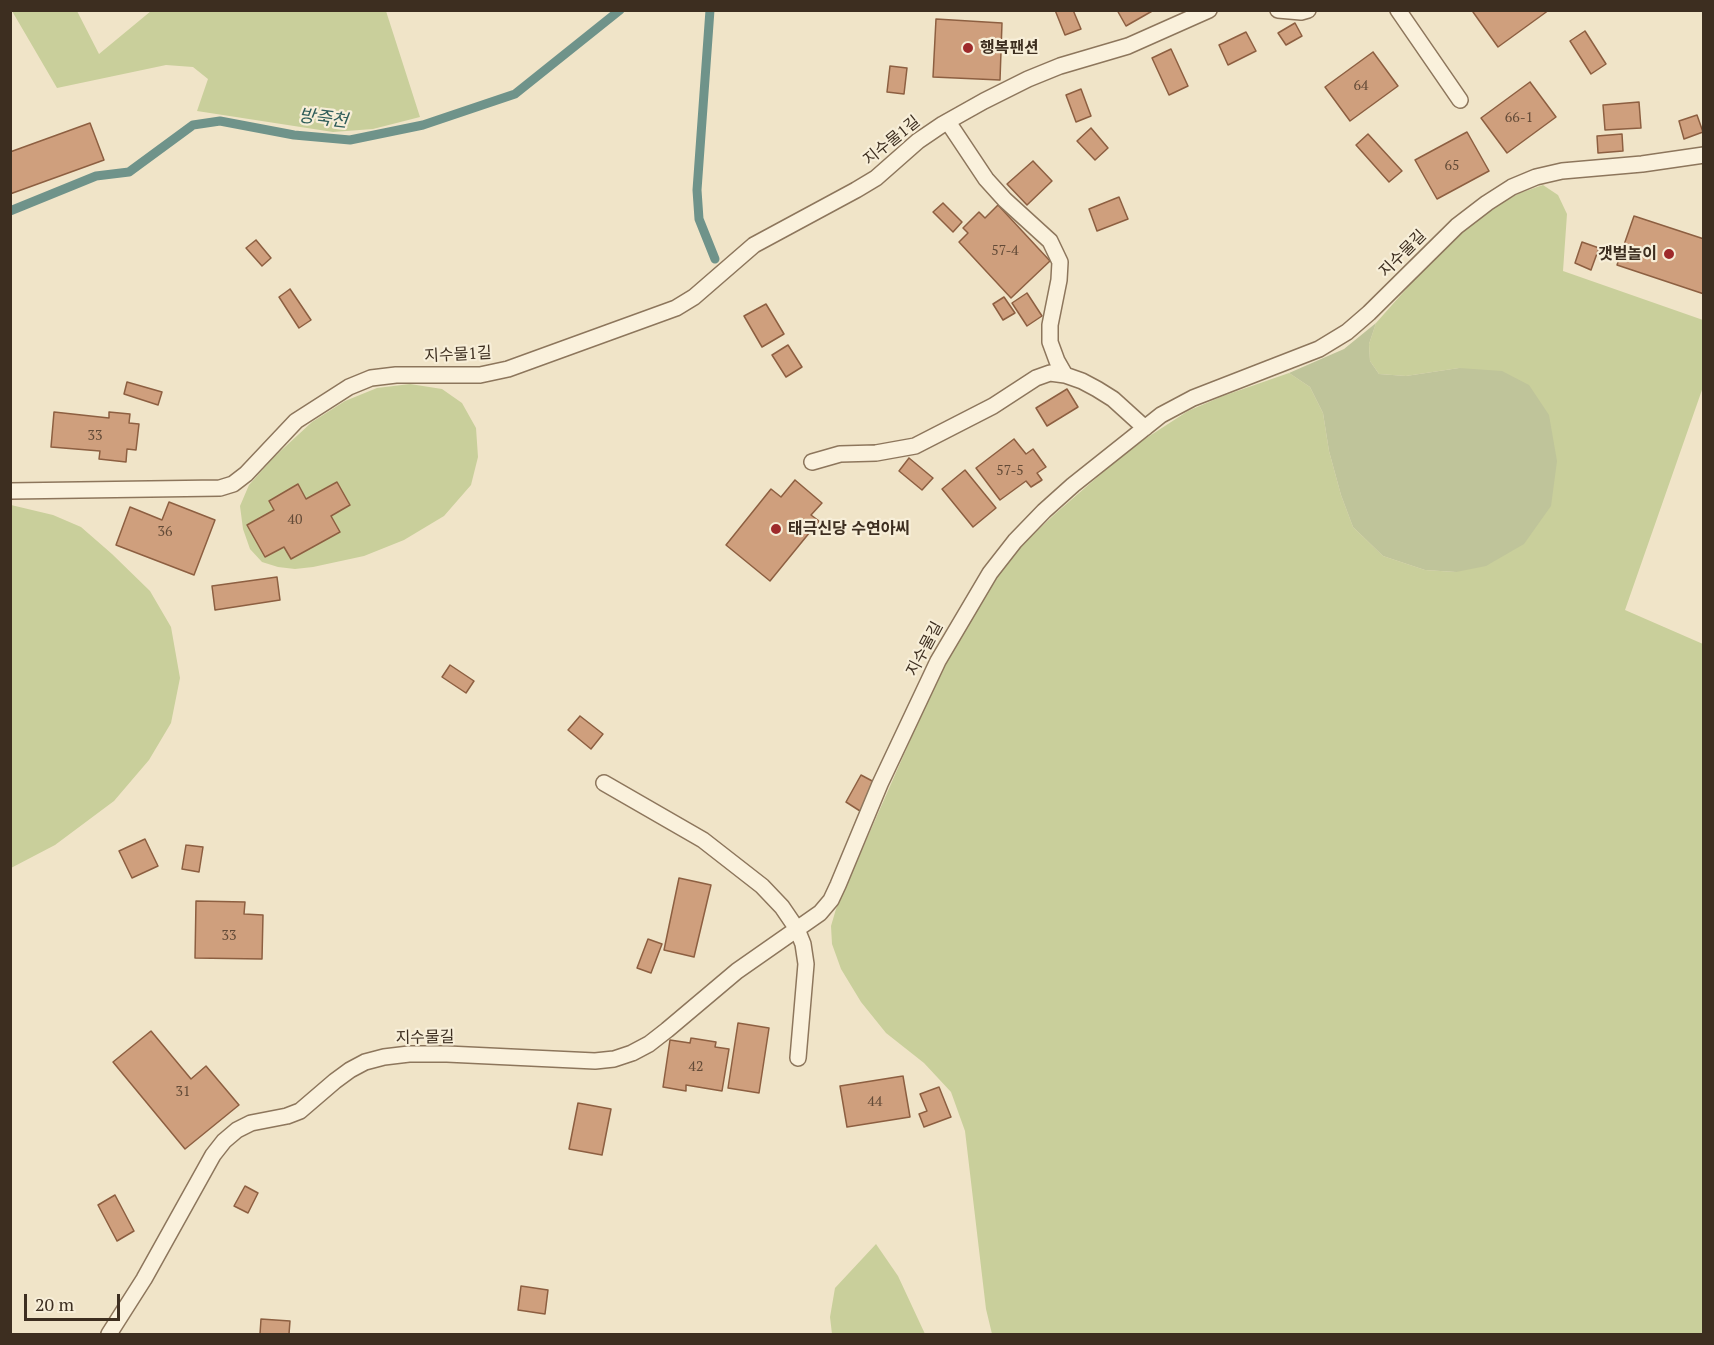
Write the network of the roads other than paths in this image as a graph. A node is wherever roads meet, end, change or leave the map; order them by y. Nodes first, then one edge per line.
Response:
1 (1209, 10) edge
2 (1278, 10) edge
3 (1308, 10) edge
4 (1398, 10) edge
5 (1460, 100) dead end
6 (948, 122) junction
7 (1704, 155) edge
8 (1065, 375) junction
9 (1145, 428) junction
10 (812, 462) dead end
11 (10, 491) edge
12 (604, 783) dead end
13 (797, 929) junction
14 (798, 1058) dead end
15 (109, 1335) edge

1 - 6 lane, 지수물1길
2 - 3 lane
4 - 5 lane
6 - 8 lane, 지수물1길
6 - 11 lane, 지수물1길
7 - 9 lane, 지수물길
8 - 9 lane
8 - 10 lane
9 - 13 lane, 지수물길
12 - 13 lane
13 - 14 lane
13 - 15 lane, 지수물길

